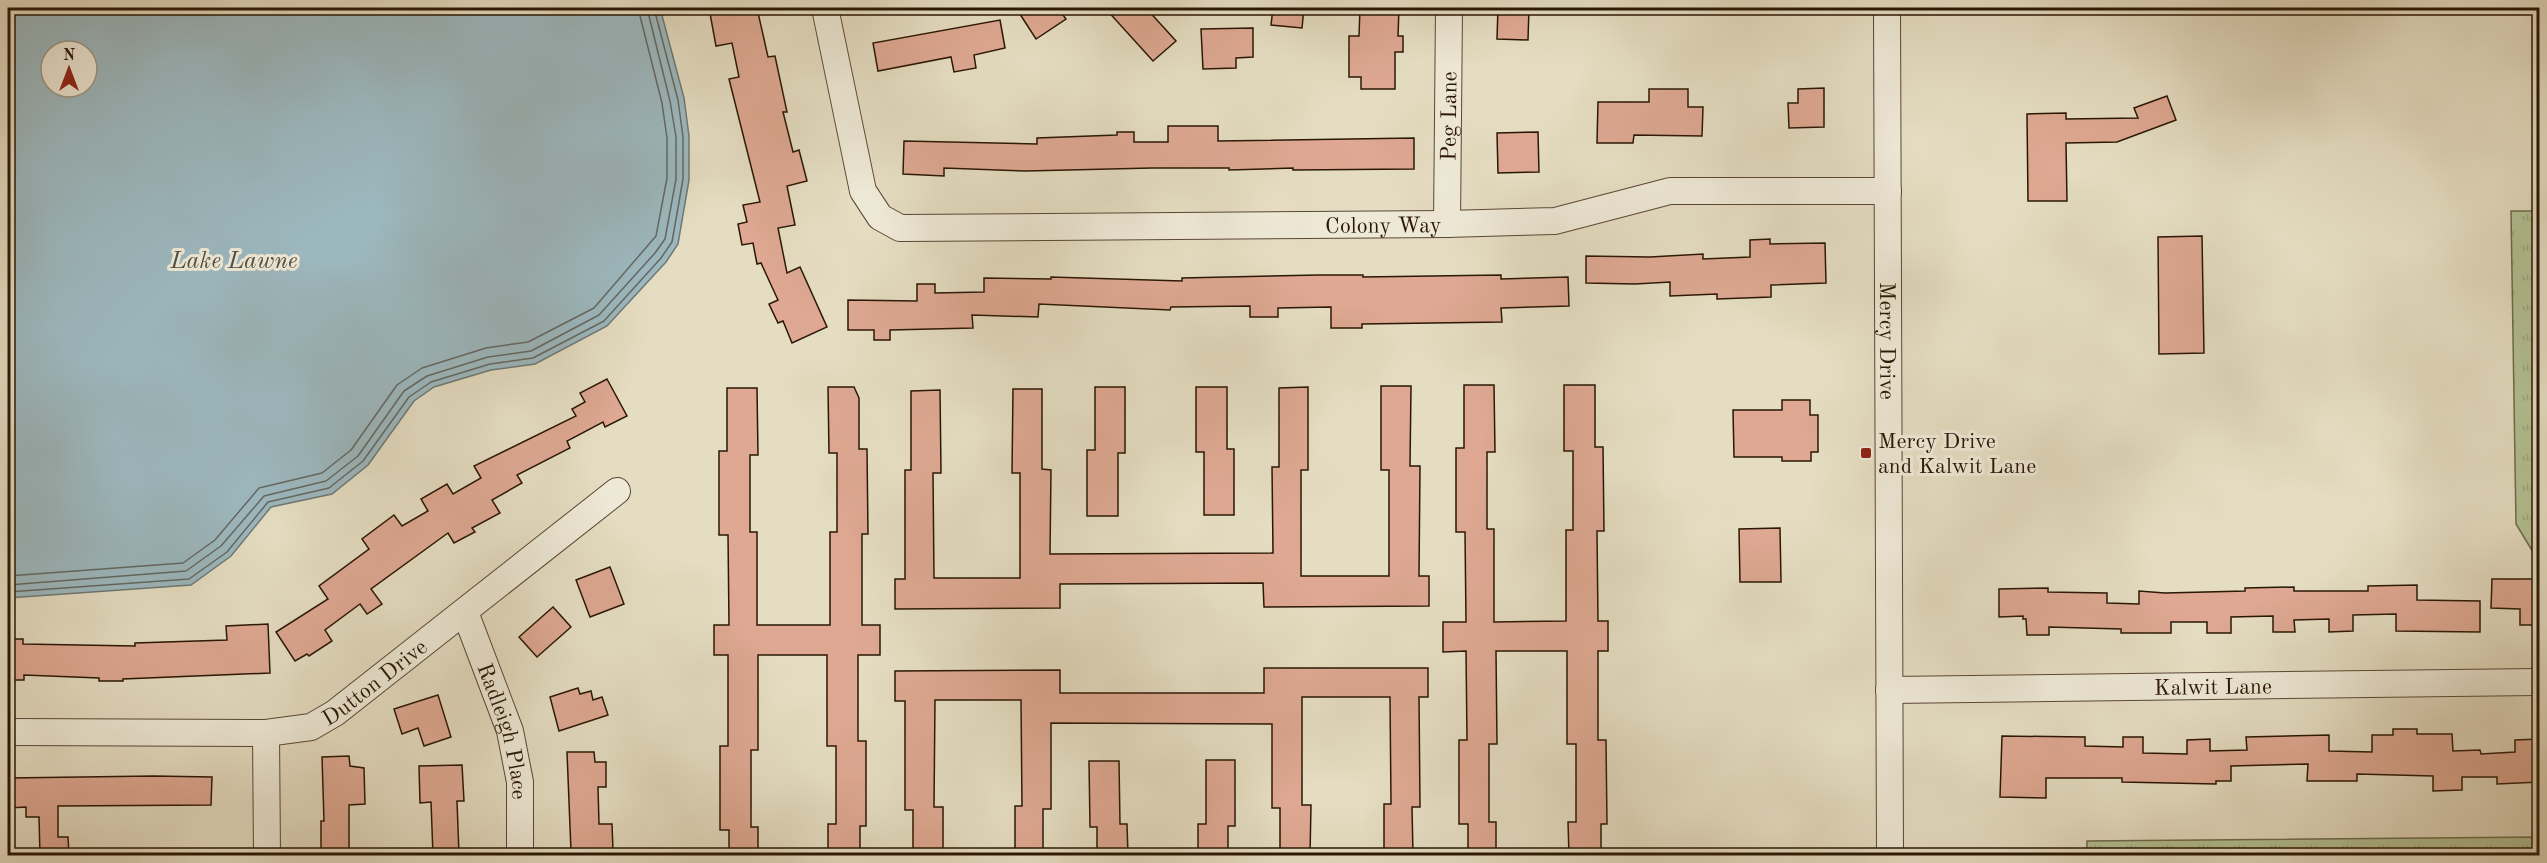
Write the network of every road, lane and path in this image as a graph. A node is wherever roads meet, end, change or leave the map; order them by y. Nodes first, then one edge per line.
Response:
1 (1449, 8) edge
2 (1887, 8) edge
3 (830, 9) edge
4 (1888, 191) junction
5 (1447, 224) junction
6 (617, 491) dead end
7 (465, 612) junction
8 (2537, 682) dead end
9 (1889, 690) junction
10 (8, 732) edge
11 (266, 734) junction
12 (267, 855) edge
13 (520, 855) edge
14 (1890, 855) edge

1 - 5 street, Peg Lane
2 - 4 street, Mercy Drive
3 - 5 street, Colony Way
4 - 5 street, Colony Way
4 - 9 street, Mercy Drive
6 - 7 street, Dutton Drive
7 - 11 street, Dutton Drive
7 - 13 street, Radleigh Place
8 - 9 street, Kalwit Lane
9 - 14 street, Mercy Drive
10 - 11 street, Dutton Drive
11 - 12 street

